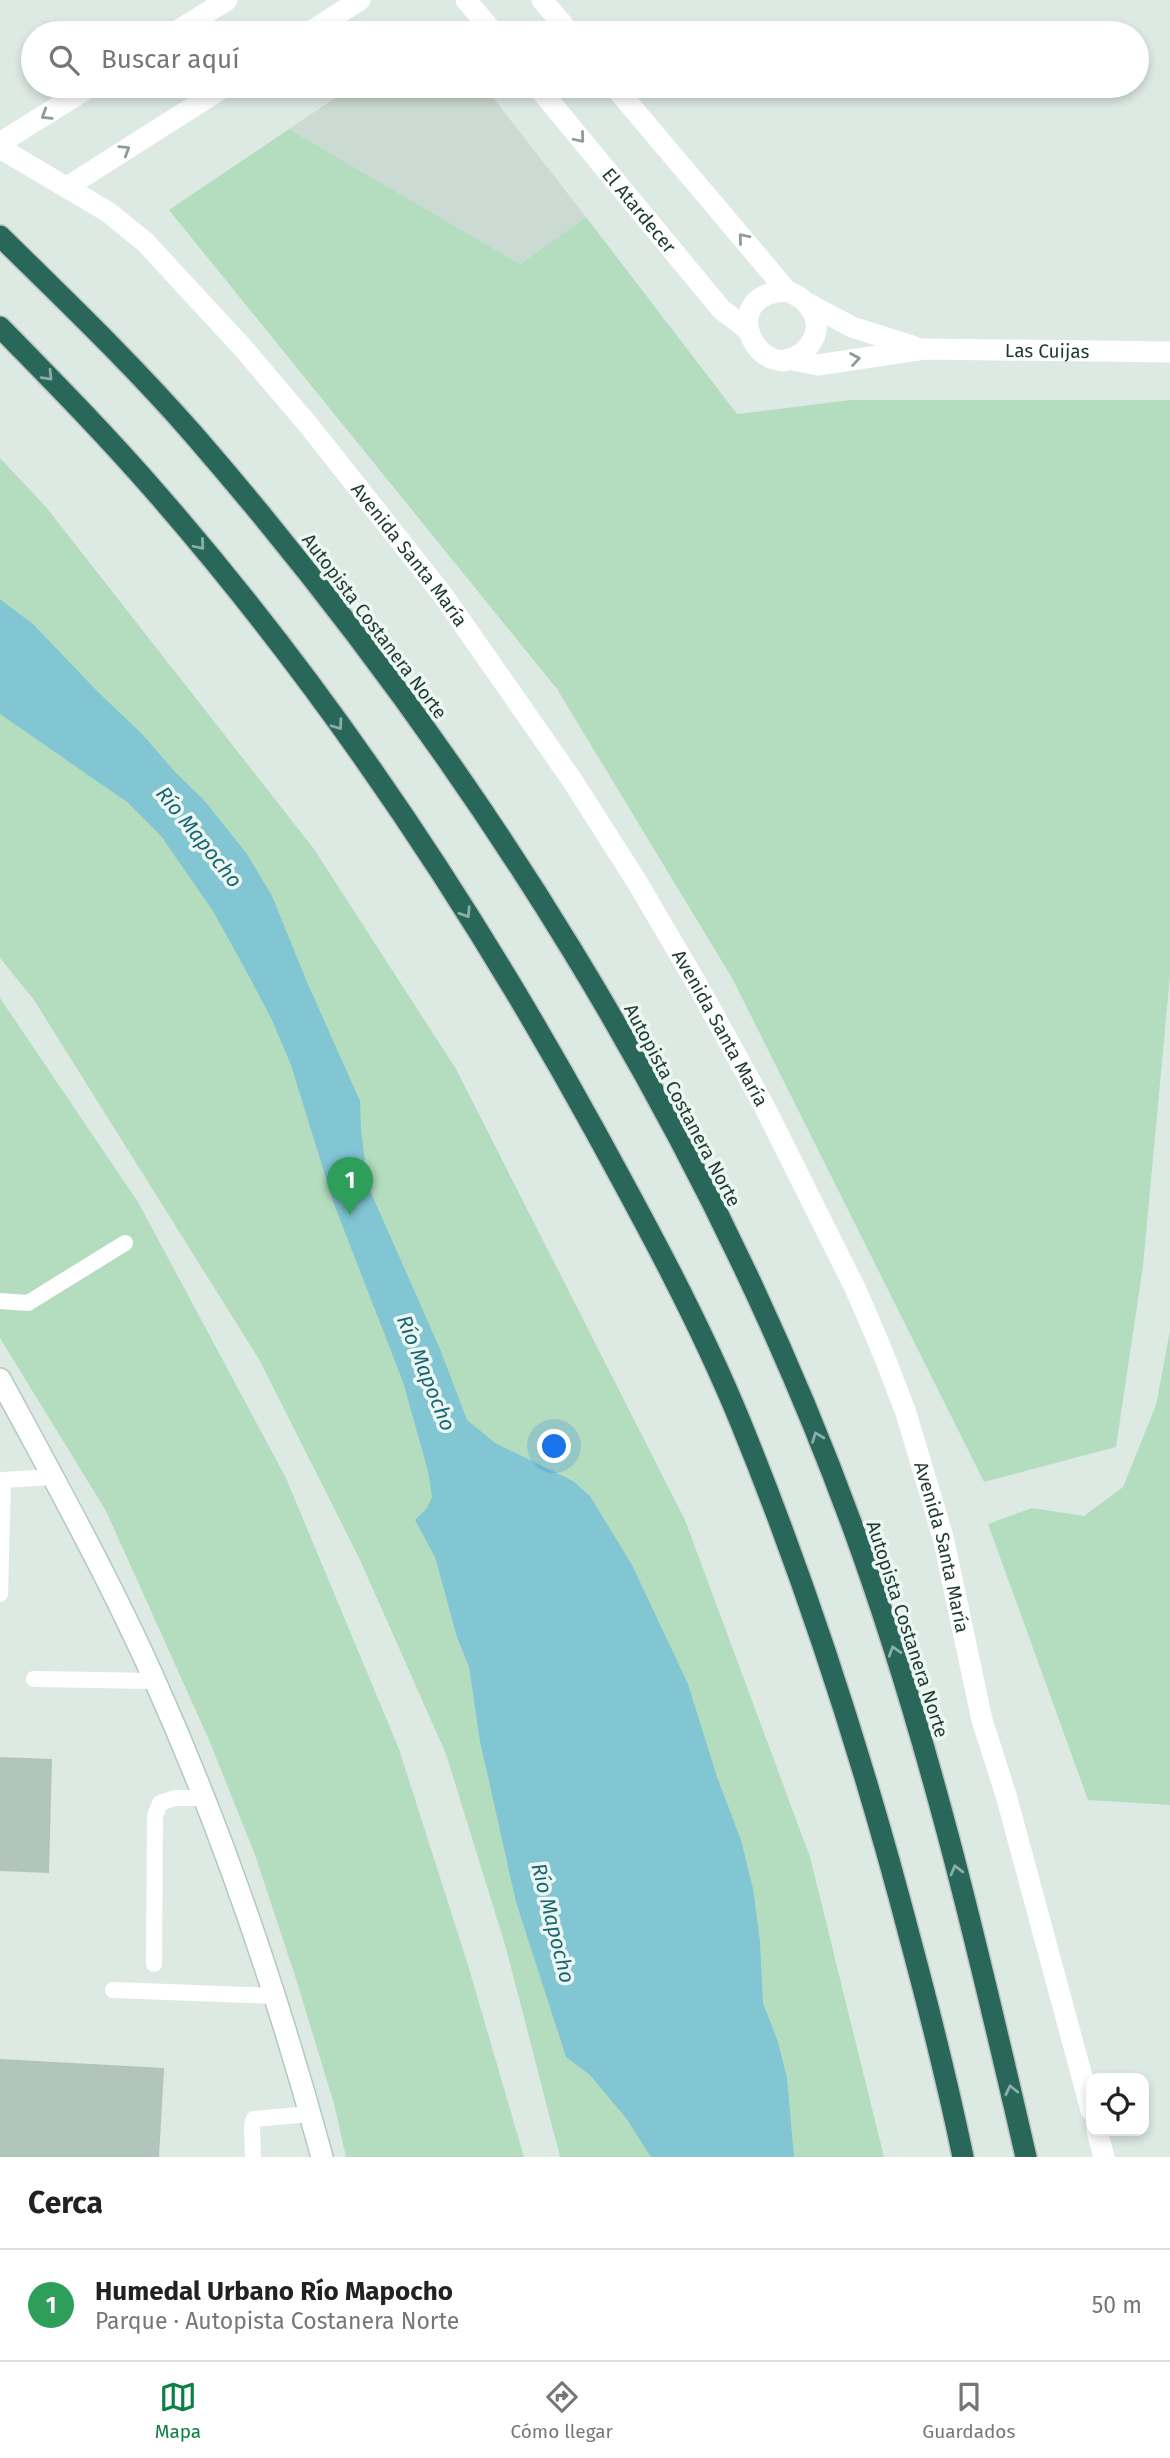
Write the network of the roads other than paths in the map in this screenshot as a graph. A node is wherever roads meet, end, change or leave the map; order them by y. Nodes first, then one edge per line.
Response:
1 (227, 0) edge
2 (360, 0) edge
3 (466, 0) edge
4 (542, 0) edge
5 (193, 21) edge
6 (327, 21) edge
7 (484, 21) edge
8 (560, 21) edge
9 (73, 98) edge
10 (207, 98) edge
11 (547, 98) edge
12 (624, 98) edge
13 (0, 146) edge
14 (67, 187) junction
15 (0, 236) edge
16 (786, 291) junction
17 (809, 304) junction
18 (0, 327) edge
19 (748, 330) junction
20 (924, 349) junction
21 (1170, 352) edge
22 (788, 359) junction
23 (125, 1243) dead end
24 (0, 1301) edge
25 (0, 1379) edge
26 (54, 1477) junction
27 (0, 1594) edge
28 (34, 1679) dead end
29 (155, 1681) junction
30 (203, 1798) junction
31 (154, 1964) dead end
32 (113, 1990) dead end
33 (275, 1996) junction
34 (1086, 2091) edge
35 (310, 2114) junction
36 (1098, 2136) edge
37 (253, 2157) edge
38 (322, 2157) edge
39 (963, 2157) edge
40 (1026, 2157) edge
41 (1104, 2157) edge

1 - 5 street
2 - 6 street
3 - 7 street
4 - 8 street
9 -> 13 street
14 -> 10 street
11 -> 19 street, El Atardecer
16 -> 12 street
13 - 14 street, Avenida Santa María
14 - 34 street, Avenida Santa María
40 -> 15 highway, Autopista Costanera Norte
16 - 17 street
16 - 19 street
17 - 20 street, Las Cuijas
17 - 22 street
18 -> 39 highway
19 - 22 street
20 - 21 street, Las Cuijas
22 -> 20 street, Las Cuijas
23 - 24 lane
25 - 26 street
26 - 27 lane
26 - 29 street
28 - 29 lane
29 - 30 street
30 - 31 lane
30 - 33 street
32 - 33 lane
33 - 35 street
35 - 37 lane
35 - 38 street
36 - 41 street

